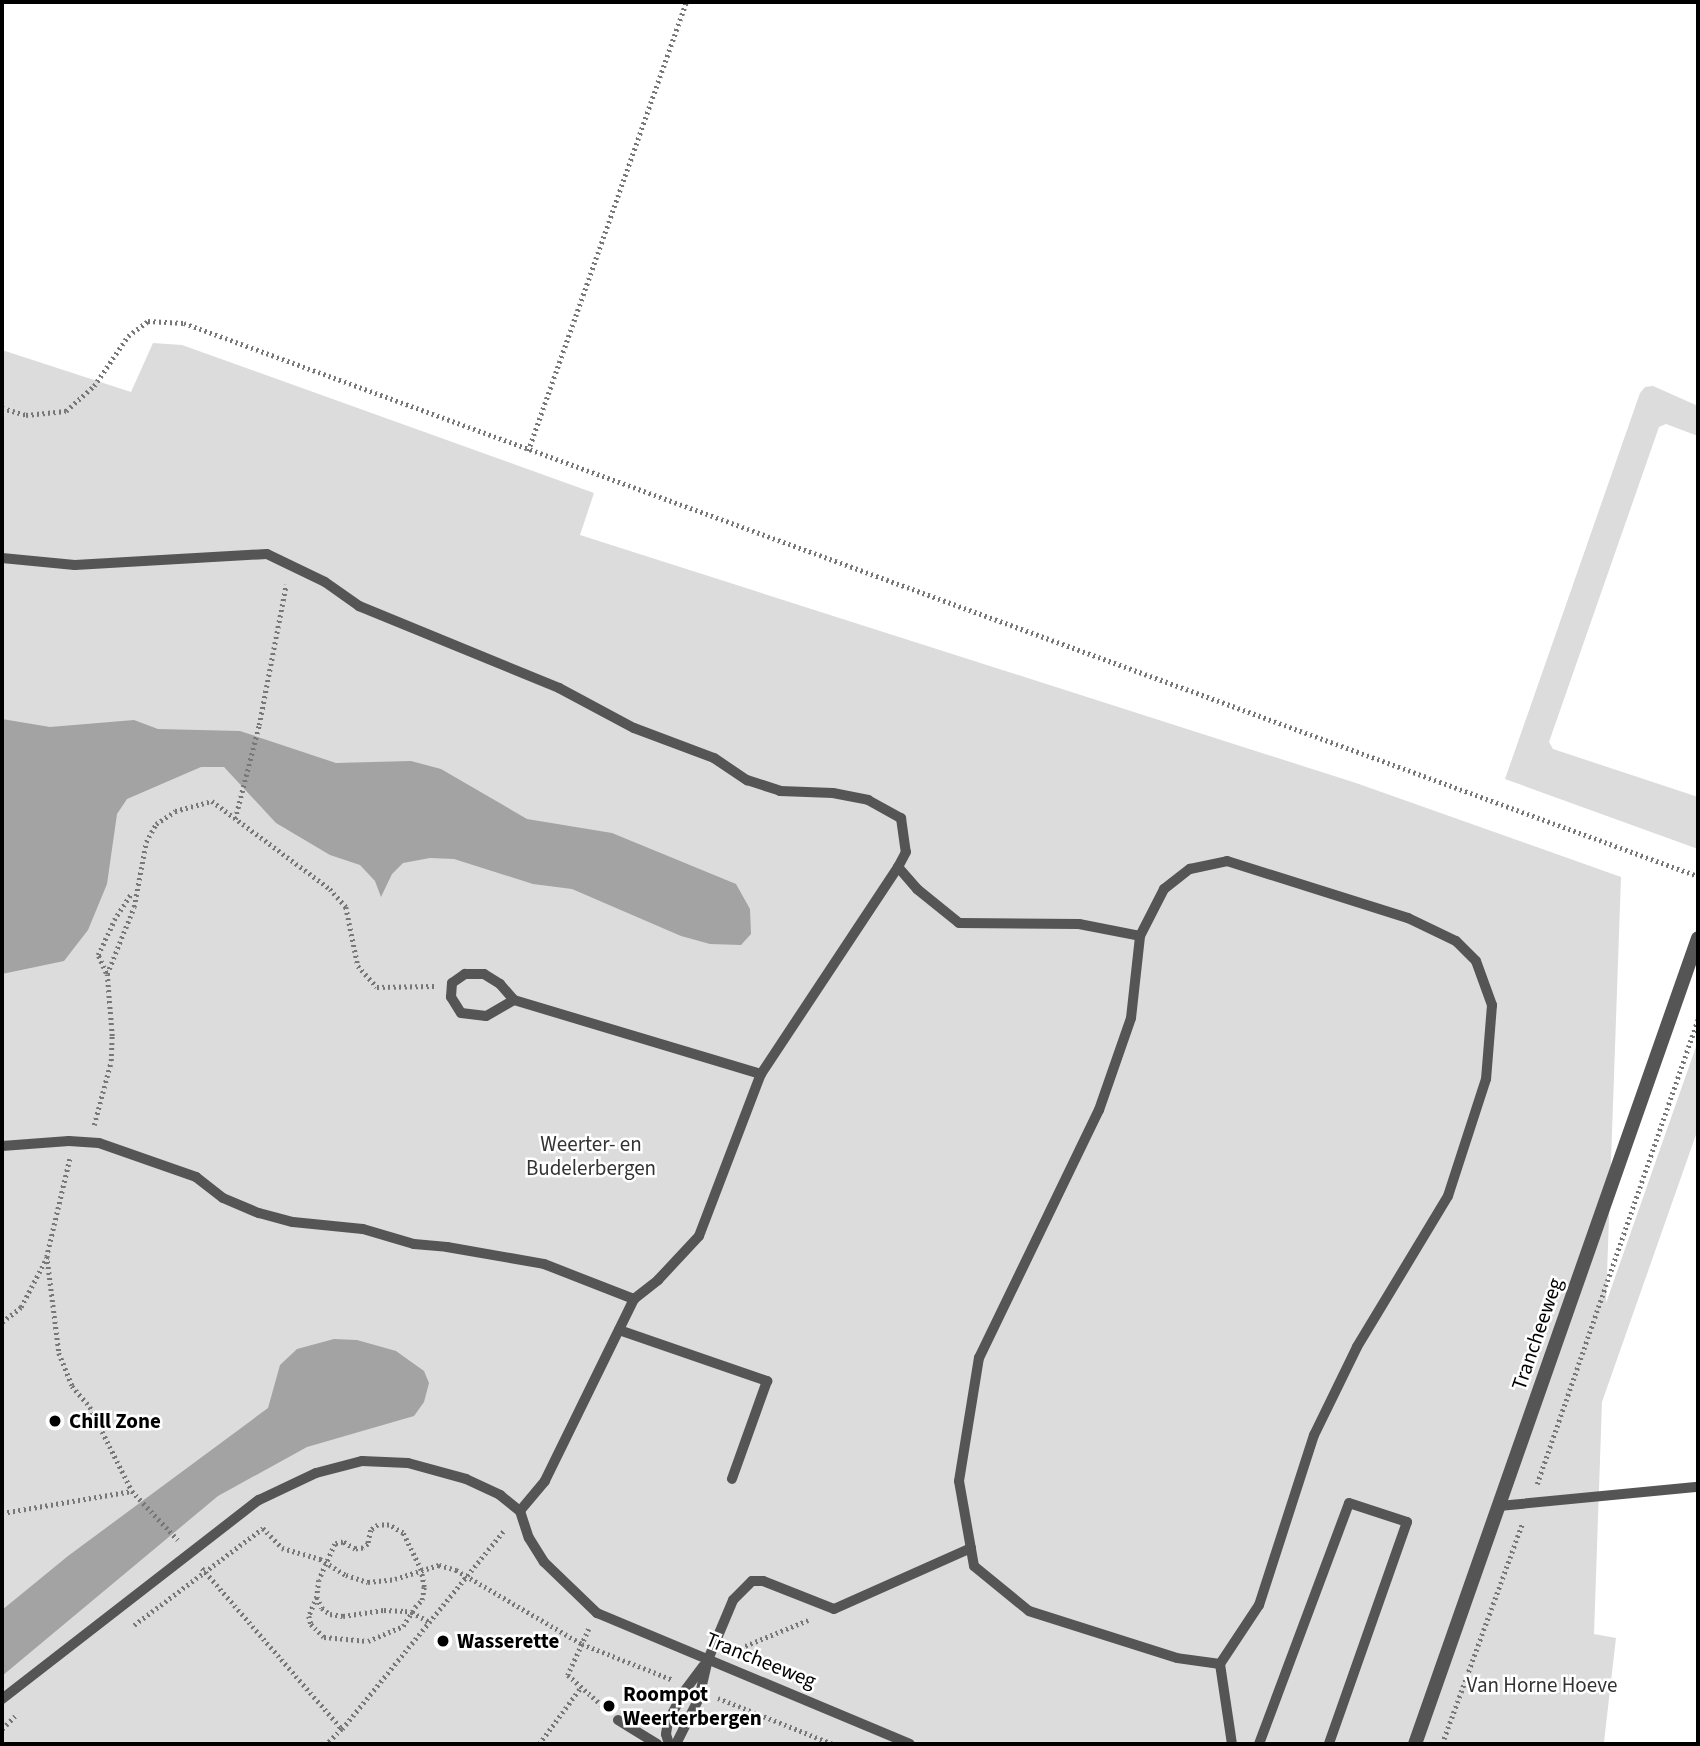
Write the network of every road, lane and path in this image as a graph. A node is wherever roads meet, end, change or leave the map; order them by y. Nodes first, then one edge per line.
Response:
1 (686, 2) edge
2 (2, 408) edge
3 (528, 451) junction
4 (2, 558) edge
5 (290, 563) junction
6 (235, 819) junction
7 (898, 867) junction
8 (1698, 876) edge
9 (131, 894) dead end
10 (1140, 936) junction
11 (1698, 938) edge
12 (107, 974) junction
13 (452, 985) junction
14 (514, 1000) junction
15 (1698, 1019) edge
16 (761, 1074) junction
17 (76, 1142) junction
18 (2, 1146) edge
19 (47, 1256) junction
20 (634, 1299) junction
21 (2, 1322) edge
22 (619, 1330) junction
23 (732, 1479) dead end
24 (1698, 1487) edge
25 (132, 1491) junction
26 (1531, 1503) junction
27 (1499, 1506) junction
28 (520, 1511) junction
29 (2, 1513) edge
30 (174, 1535) dead end
31 (971, 1548) junction
32 (190, 1553) junction
33 (327, 1563) junction
34 (421, 1570) junction
35 (205, 1571) junction
36 (466, 1577) junction
37 (317, 1597) junction
38 (834, 1609) junction
39 (412, 1612) junction
40 (597, 1613) junction
41 (429, 1622) junction
42 (131, 1627) dead end
43 (582, 1644) junction
44 (707, 1662) junction
45 (1220, 1664) junction
46 (688, 1686) junction
47 (581, 1687) junction
48 (700, 1690) junction
49 (2, 1699) edge
50 (25, 1706) dead end
51 (618, 1720) joint
52 (2, 1729) edge
53 (342, 1729) junction
54 (327, 1744) edge
55 (539, 1744) edge
56 (657, 1744) edge
57 (669, 1744) edge
58 (676, 1744) edge
59 (833, 1744) edge
60 (910, 1744) edge
61 (1232, 1744) edge
62 (1259, 1744) edge
63 (1329, 1744) edge
64 (1415, 1744) edge
65 (1442, 1744) edge

1 - 3 path
2 - 3 path
3 - 8 path
4 - 5 lane
5 - 6 path
5 - 7 lane
6 - 12 path
6 - 13 path
7 - 10 lane
7 - 16 lane
9 - 12 path
10 - 31 lane
10 - 45 lane
11 - 27 street, Trancheeweg
12 - 17 path
13 - 14 lane
13 - 14 lane
14 - 16 lane
15 - 26 path
16 - 20 lane
17 - 18 lane
17 - 19 path
17 - 20 lane
19 - 21 path
19 - 25 path
20 - 22 lane
22 - 23 lane
22 - 28 lane
24 - 26 lane
25 - 29 path
25 - 30 path
26 - 27 lane
26 - 65 path
27 - 64 street, Trancheeweg
28 - 32 lane
28 - 36 path
28 - 40 lane, Trancheeweg
31 - 38 lane
31 - 45 lane
32 - 35 path
32 - 49 lane
33 - 34 path
33 - 34 path
33 - 35 path
33 - 37 path
34 - 36 path
34 - 39 path
35 - 42 path
35 - 53 path
36 - 41 path
36 - 43 path
37 - 39 path
37 - 39 path
38 - 44 path
38 - 44 lane
39 - 41 path
40 - 43 path
40 - 44 lane, Trancheeweg
41 - 53 path
43 - 46 path
43 - 47 path
44 - 46 lane
44 - 48 lane
44 - 60 lane, Trancheeweg
45 - 61 lane
46 - 57 lane
47 - 51 path
47 - 55 path
48 - 58 lane
48 - 59 path
50 - 52 path
51 - 56 lane
53 - 54 path
62 - 63 lane

